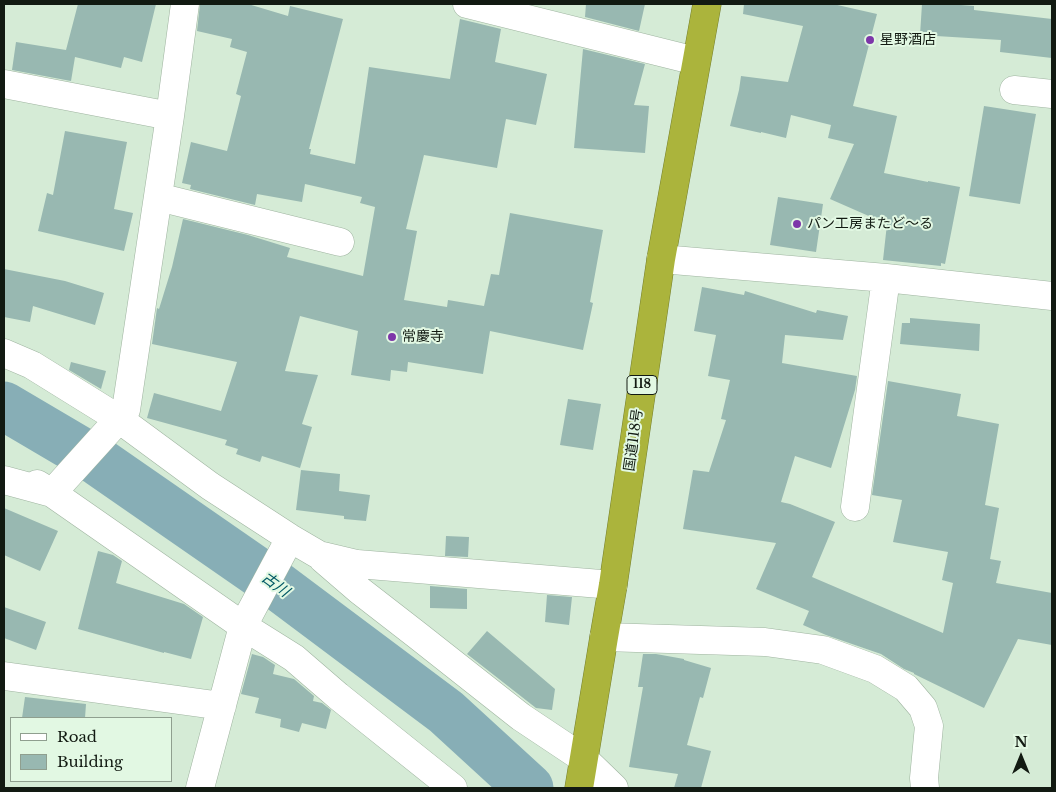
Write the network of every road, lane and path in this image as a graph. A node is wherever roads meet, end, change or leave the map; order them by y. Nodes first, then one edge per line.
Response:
1 (185, 4) edge
2 (467, 4) edge
3 (707, 4) edge
4 (696, 61) junction
5 (4, 84) edge
6 (1014, 90) dead end
7 (1052, 94) edge
8 (170, 116) junction
9 (158, 197) junction
10 (340, 242) dead end
11 (661, 259) junction
12 (886, 278) junction
13 (1052, 296) edge
14 (4, 352) edge
15 (119, 420) junction
16 (4, 463) edge
17 (4, 480) edge
18 (52, 493) junction
19 (856, 507) dead end
20 (290, 538) junction
21 (319, 555) junction
22 (613, 585) junction
23 (243, 626) junction
24 (604, 637) junction
25 (4, 676) edge
26 (222, 706) junction
27 (582, 771) edge
28 (200, 788) edge
29 (453, 788) edge
30 (614, 788) edge
31 (926, 788) edge

1 - 8 street
2 - 4 street
3 - 4 highway, 国道118号 / 118
4 - 11 highway, 国道118号 / 118
5 - 8 street
6 - 7 street
8 - 9 street
9 - 10 street
9 - 15 street
11 - 12 street
11 - 22 highway, 国道118号 / 118
12 - 13 street
12 - 19 street
14 - 15 street
15 - 18 street
15 - 20 street
16 - 18 street
17 - 18 street
18 - 23 street
20 - 21 street
20 - 23 street
21 - 22 street
21 - 27 street
22 - 24 highway, 国道118号 / 118
23 - 26 street
23 - 29 street
24 - 27 highway, 国道118号 / 118
24 - 31 street
25 - 26 street
26 - 28 street
27 - 30 street

